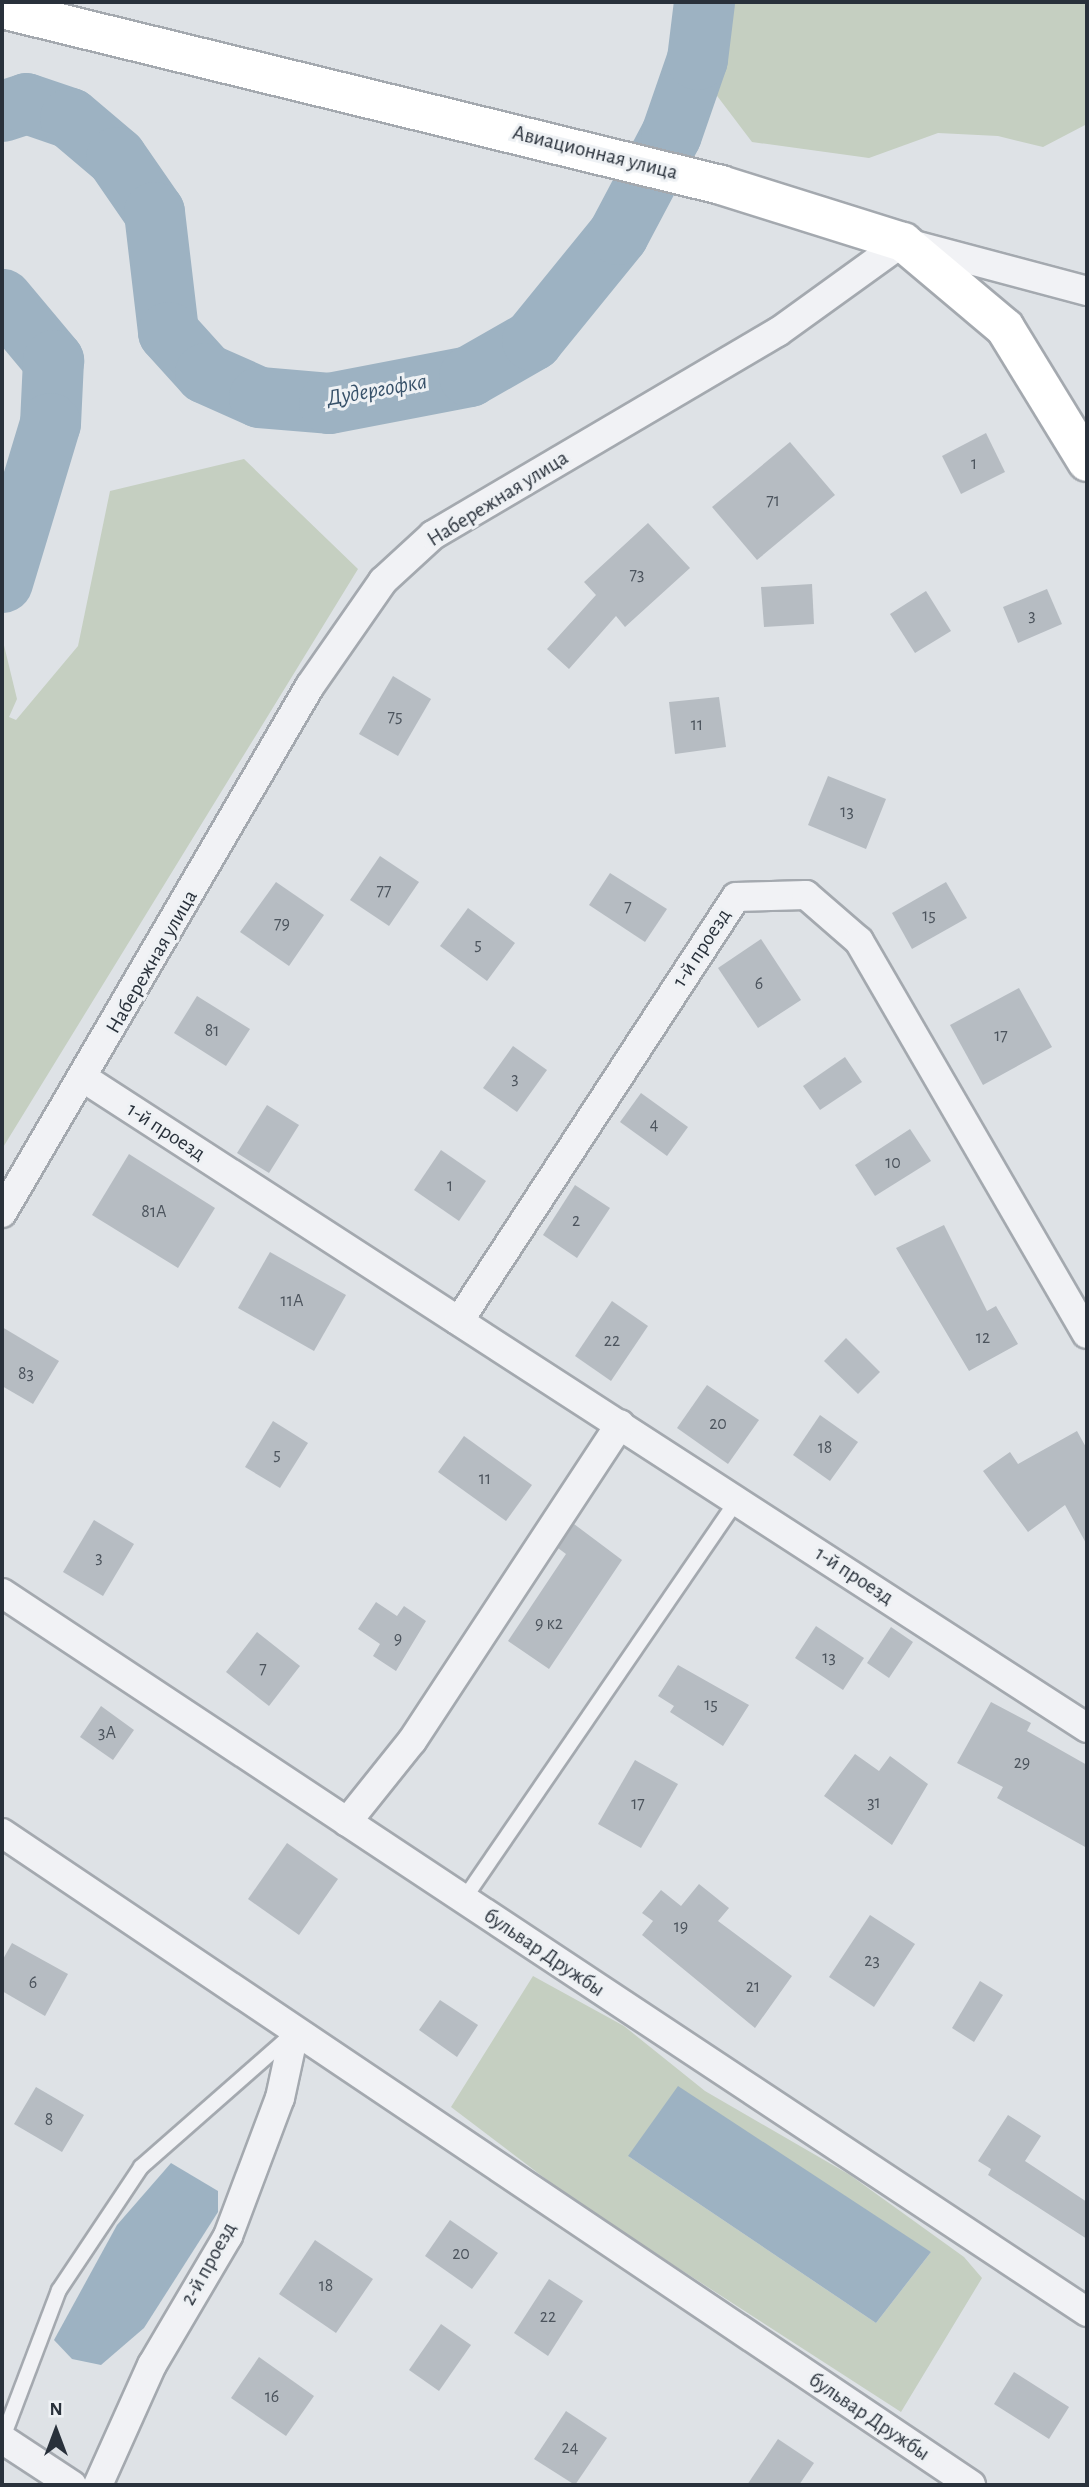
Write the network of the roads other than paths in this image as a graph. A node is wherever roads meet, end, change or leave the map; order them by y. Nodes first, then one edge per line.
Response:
1 (2, 9) edge
2 (903, 242) junction
3 (1087, 291) edge
4 (1087, 462) edge
5 (85, 1079) junction
6 (2, 1213) edge
7 (459, 1321) junction
8 (1087, 1334) edge
9 (620, 1424) junction
10 (737, 1501) junction
11 (2, 1593) edge
12 (1087, 1728) edge
13 (347, 1822) junction
14 (2, 1833) edge
15 (464, 1899) junction
16 (294, 2033) junction
17 (1087, 2312) edge
18 (2, 2440) edge
19 (72, 2485) edge
20 (98, 2485) edge
21 (971, 2485) edge

1 - 2 street, Авиационная улица
2 - 3 street
2 - 4 street, Авиационная улица
2 - 5 street, Набережная улица
5 - 6 street, Набережная улица
5 - 7 street, 1-й проезд
7 - 8 street, 1-й проезд
7 - 9 street, 1-й проезд
9 - 10 street, 1-й проезд
9 - 13 street
10 - 12 street, 1-й проезд
10 - 15 lane
11 - 13 street, бульвар Дружбы
13 - 15 street, бульвар Дружбы
14 - 16 street, бульвар Дружбы
15 - 17 street, бульвар Дружбы
16 - 18 lane
16 - 20 street, 2-й проезд
16 - 21 street, бульвар Дружбы
18 - 19 street

